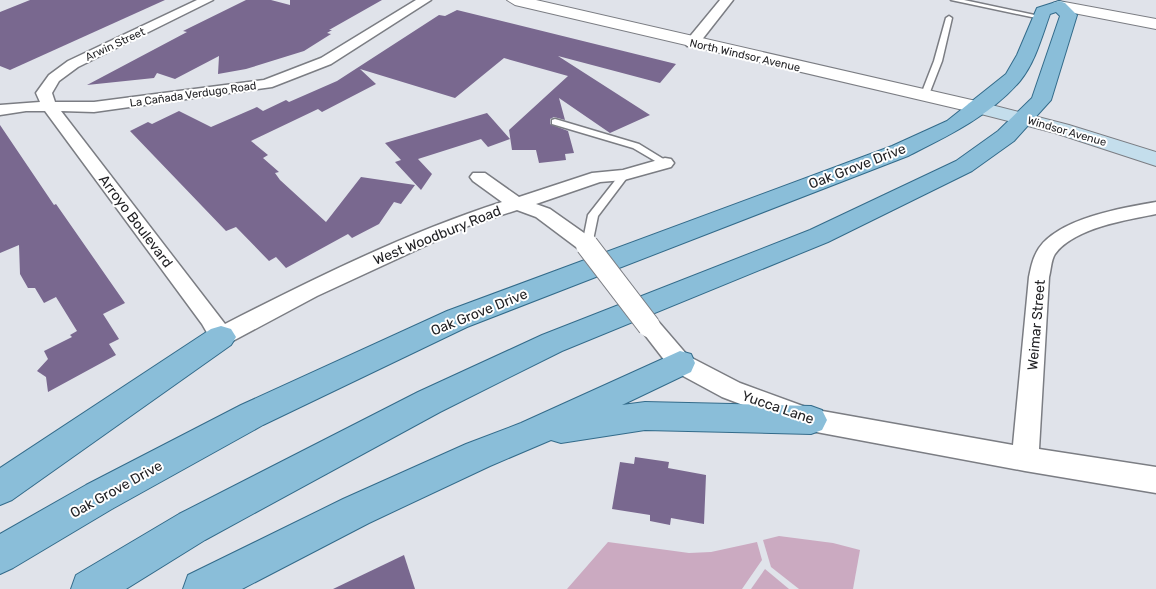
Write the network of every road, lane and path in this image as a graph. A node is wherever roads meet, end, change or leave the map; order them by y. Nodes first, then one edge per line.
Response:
1 (207, 0) edge
2 (425, 0) edge
3 (515, 0) edge
4 (727, 0) edge
5 (954, 0) edge
6 (1059, 3) edge
7 (1040, 17) junction
8 (949, 18) dead end
9 (1156, 24) edge
10 (692, 42) junction
11 (924, 97) junction
12 (49, 106) junction
13 (976, 108) junction
14 (0, 110) edge
15 (1023, 118) junction
16 (555, 122) dead end
17 (1156, 159) edge
18 (665, 163) joint
19 (624, 176) junction
20 (479, 177) dead end
21 (516, 203) junction
22 (1156, 208) edge
23 (586, 245) junction
24 (221, 337) junction
25 (680, 363) junction
26 (811, 420) junction
27 (533, 433) junction
28 (1025, 459) junction
29 (1156, 480) edge
30 (0, 488) edge
31 (0, 555) edge
32 (90, 589) edge
33 (202, 589) edge

1 - 12 street, Arwin Street
2 - 12 street, La Cañada Verdugo Road
3 - 10 street, North Windsor Avenue
4 - 10 street
5 - 7 lane
6 - 7 main road
6 - 9 street
6 - 15 main road
7 - 13 main road
8 - 11 lane
10 - 11 street, North Windsor Avenue
11 - 13 street, North Windsor Avenue
12 - 14 street, La Cañada Verdugo Road
12 - 24 street, Arroyo Boulevard
13 - 15 main road, Windsor Avenue
13 - 31 main road, Oak Grove Drive
15 - 17 main road, Windsor Avenue
15 - 32 main road
16 - 18 lane
18 - 19 street, West Woodbury Road
19 - 21 street, West Woodbury Road
19 - 23 lane
20 - 21 street, Yucca Lane
21 - 23 street, Yucca Lane
21 - 24 street, West Woodbury Road
22 - 28 street, Weimar Street
23 - 25 street, Yucca Lane, bridge
24 - 30 main road
25 - 26 street, Yucca Lane
25 - 27 main road
26 - 27 main road
26 - 28 street, Yucca Lane
27 - 33 main road
28 - 29 street, Yucca Lane

